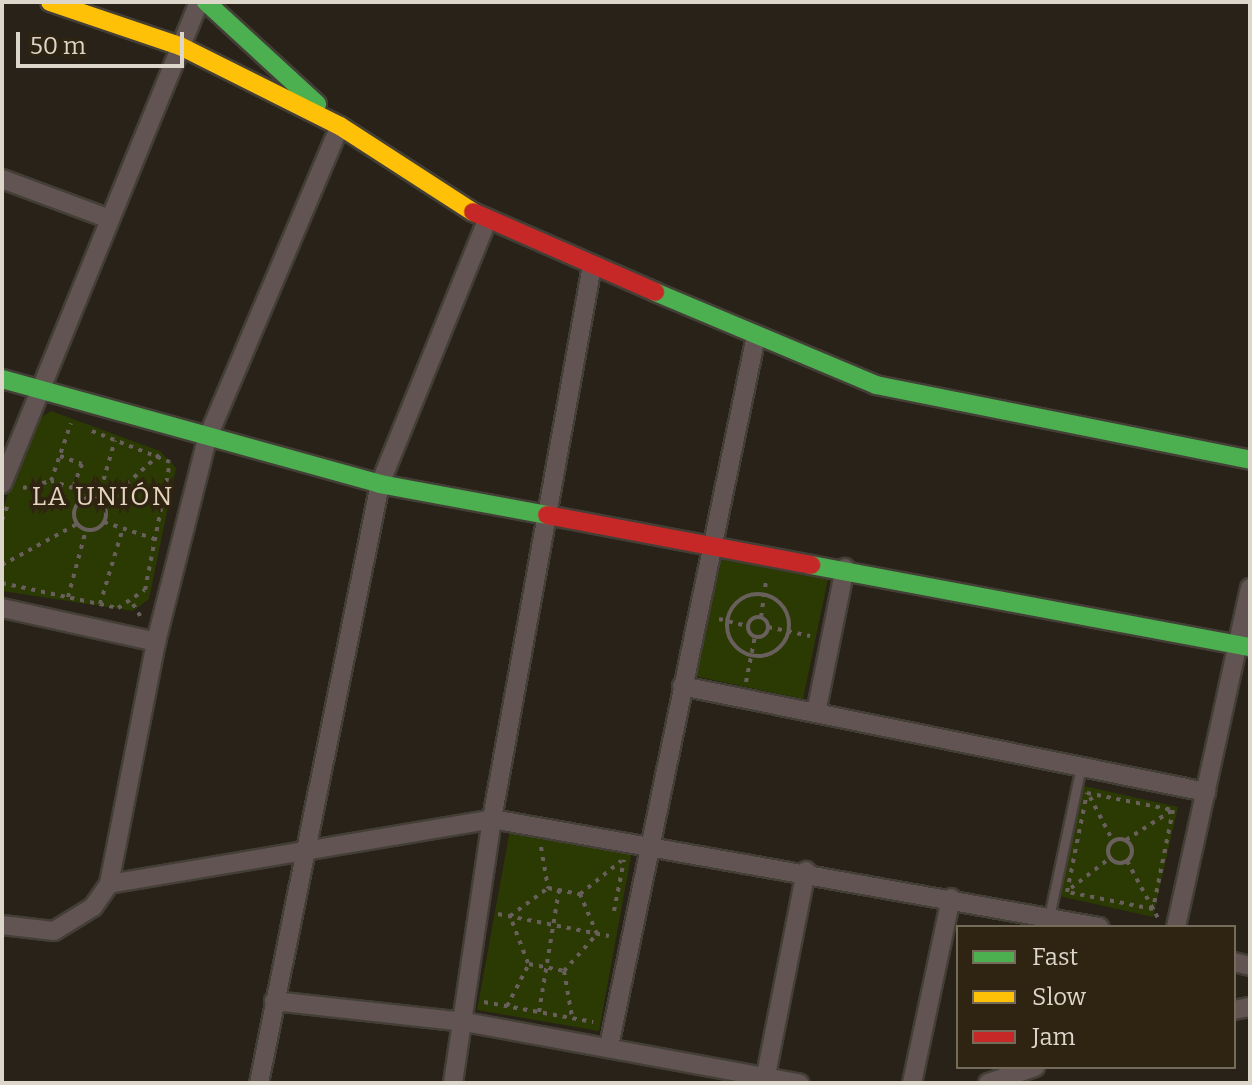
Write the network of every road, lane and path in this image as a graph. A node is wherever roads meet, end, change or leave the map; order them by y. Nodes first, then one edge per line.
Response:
1 (50, 2) edge
2 (199, 2) edge
3 (206, 2) edge
4 (180, 46) junction
5 (340, 126) junction
6 (2, 179) edge
7 (107, 218) junction
8 (487, 221) junction
9 (592, 266) junction
10 (756, 336) junction
11 (2, 379) edge
12 (37, 393) junction
13 (59, 419) dead end
14 (71, 423) junction
15 (207, 439) junction
16 (115, 440) junction
17 (159, 455) junction
18 (60, 456) junction
19 (1250, 460) edge
20 (51, 481) junction
21 (12, 484) edge
22 (380, 484) junction
23 (73, 488) junction
24 (98, 499) junction
25 (81, 500) junction
26 (104, 504) junction
27 (549, 511) junction
28 (2, 520) edge
29 (104, 522) junction
30 (77, 524) junction
31 (123, 528) junction
32 (86, 530) junction
33 (156, 539) junction
34 (712, 542) junction
35 (2, 565) edge
36 (845, 568) junction
37 (768, 569) dead end
38 (2, 583) edge
39 (1250, 588) edge
40 (764, 595) junction
41 (68, 597) junction
42 (100, 604) junction
43 (2, 608) edge
44 (761, 617) junction
45 (711, 618) dead end
46 (727, 621) junction
47 (813, 622) dead end
48 (747, 626) junction
49 (768, 627) junction
50 (789, 631) junction
51 (755, 636) junction
52 (810, 636) junction
53 (156, 642) junction
54 (1245, 646) edge
55 (807, 651) dead end
56 (751, 656) junction
57 (730, 681) dead end
58 (745, 684) junction
59 (682, 686) junction
60 (759, 687) dead end
61 (816, 713) junction
62 (1081, 767) junction
63 (1206, 792) junction
64 (1087, 793) junction
65 (1173, 810) junction
66 (492, 819) junction
67 (1126, 840) junction
68 (1113, 841) junction
69 (553, 844) dead end
70 (648, 844) junction
71 (301, 855) junction
72 (610, 856) dead end
73 (1110, 858) junction
74 (624, 859) junction
75 (1127, 861) junction
76 (806, 871) junction
77 (109, 884) junction
78 (548, 888) junction
79 (1055, 889) junction
80 (559, 890) junction
81 (1067, 892) junction
82 (580, 894) junction
83 (951, 898) junction
84 (500, 901) dead end
85 (1153, 909) junction
86 (498, 914) junction
87 (510, 916) junction
88 (1049, 917) junction
89 (2, 925) edge
90 (553, 925) junction
91 (1089, 925) edge
92 (1163, 925) edge
93 (1176, 925) edge
94 (495, 929) dead end
95 (597, 934) junction
96 (609, 936) junction
97 (607, 950) dead end
98 (529, 964) junction
99 (546, 967) junction
100 (564, 971) junction
101 (486, 987) dead end
102 (274, 1001) junction
103 (507, 1006) junction
104 (596, 1008) dead end
105 (539, 1012) junction
106 (572, 1018) junction
107 (465, 1022) junction
108 (609, 1046) junction
109 (1029, 1069) edge
110 (766, 1075) junction
111 (259, 1083) edge
112 (453, 1083) edge
113 (799, 1083) edge
114 (912, 1083) edge
115 (988, 1083) edge

1 - 4 street
2 - 4 street
3 - 5 street
4 - 5 street
4 - 7 street
5 - 8 street
5 - 15 street
6 - 7 street
7 - 12 street
8 - 9 street
8 - 22 street
9 - 10 street
9 - 27 street
10 - 19 street
10 - 34 street
11 - 12 street
12 - 15 street
12 - 21 street
13 - 14 path
14 - 16 path
14 - 18 path
15 - 22 street
15 - 53 street
16 - 17 path
16 - 24 path
17 - 26 path
17 - 33 path
18 - 20 path
18 - 23 path
20 - 21 path
20 - 23 path
21 - 28 path
22 - 27 street
22 - 71 street
23 - 25 path
24 - 25 path
24 - 26 path
25 - 30 path
26 - 29 path
27 - 34 street
27 - 66 street
29 - 31 path
29 - 32 path
30 - 32 path
30 - 35 path
31 - 33 path
31 - 42 path
32 - 41 path
33 - 42 path
34 - 36 street
34 - 59 street
36 - 54 street
36 - 61 street
37 - 40 path
38 - 41 path
39 - 54 street
40 - 44 path
40 - 46 path
40 - 50 path
41 - 42 path
43 - 53 street
44 - 48 path
44 - 49 path
45 - 46 path
46 - 48 path
46 - 56 path
47 - 52 path
48 - 51 path
49 - 50 path
49 - 51 path
50 - 52 path
50 - 56 path
51 - 56 path
52 - 55 path
53 - 77 street
54 - 63 street
56 - 58 path
57 - 58 path
58 - 60 path
59 - 61 street
59 - 70 street
61 - 62 street
62 - 63 street
62 - 64 path
62 - 79 lane
63 - 65 path
63 - 93 street
64 - 65 path
64 - 68 path
64 - 81 path
65 - 67 path
65 - 85 path
66 - 70 street
66 - 71 street
66 - 107 street
67 - 68 path
67 - 75 path
68 - 73 path
69 - 78 path
70 - 74 path
70 - 76 street
70 - 108 street
71 - 77 street
71 - 102 street
72 - 74 path
73 - 75 path
73 - 81 path
74 - 82 path
74 - 96 path
75 - 85 path
76 - 83 street
76 - 110 street
77 - 89 street
78 - 80 path
78 - 87 path
79 - 81 path
79 - 88 lane
80 - 82 path
80 - 90 path
81 - 85 path
82 - 95 path
83 - 88 street
83 - 114 street
84 - 86 path
85 - 92 path
86 - 87 path
86 - 94 path
87 - 90 path
87 - 98 path
88 - 91 street
90 - 95 path
90 - 99 path
95 - 96 path
95 - 100 path
96 - 97 path
98 - 99 path
98 - 103 path
99 - 100 path
99 - 105 path
100 - 106 path
101 - 103 path
102 - 107 street
102 - 111 street
103 - 105 path
104 - 106 path
105 - 106 path
107 - 108 street
107 - 112 street
108 - 110 street
109 - 115 street
110 - 113 street

